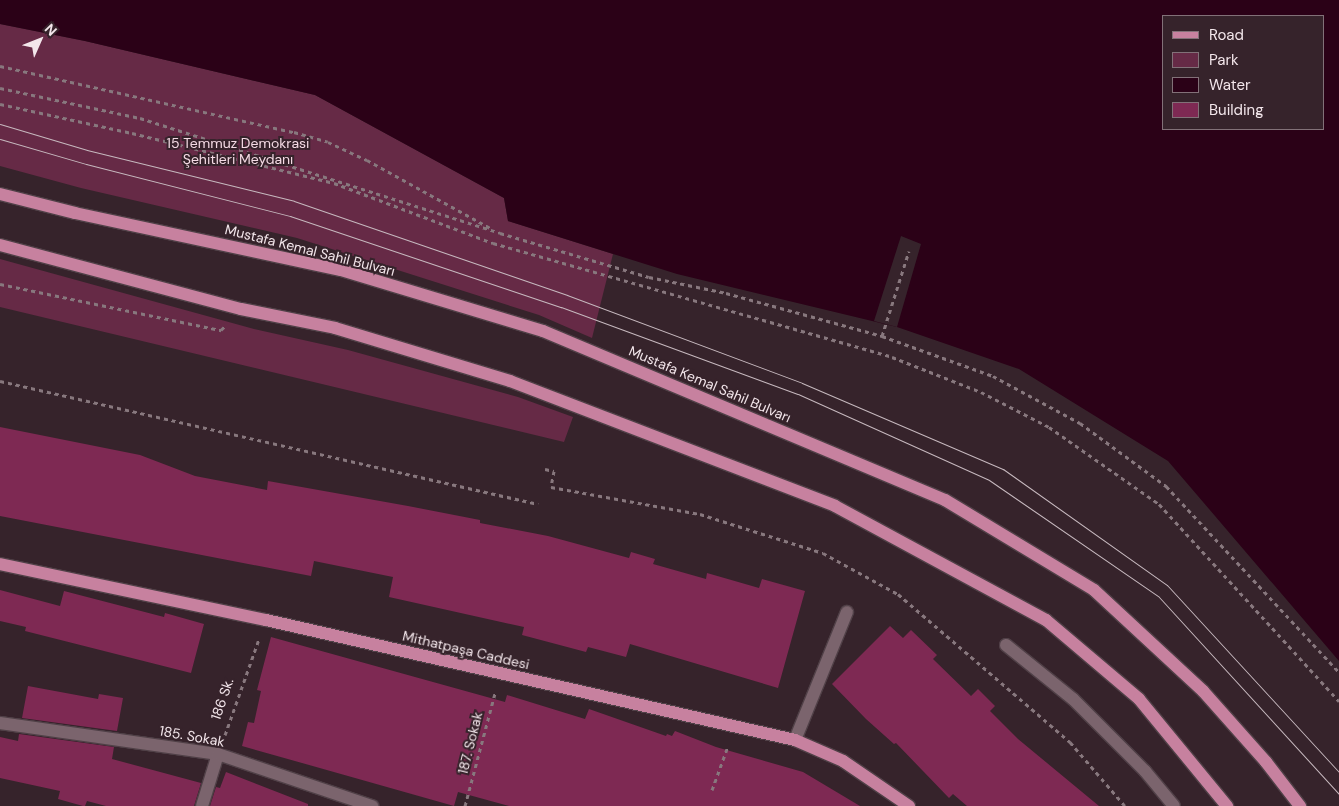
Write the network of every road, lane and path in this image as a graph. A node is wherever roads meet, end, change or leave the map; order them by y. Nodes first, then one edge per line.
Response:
1 (0, 66) edge
2 (0, 88) edge
3 (0, 104) edge
4 (0, 194) edge
5 (500, 233) junction
6 (0, 245) edge
7 (909, 251) dead end
8 (0, 284) edge
9 (241, 309) junction
10 (882, 336) junction
11 (0, 381) edge
12 (538, 504) dead end
13 (0, 564) edge
14 (847, 612) dead end
15 (262, 632) dead end
16 (1006, 645) dead end
17 (1339, 672) edge
18 (497, 685) dead end
19 (1339, 701) edge
20 (0, 723) edge
21 (795, 740) junction
22 (729, 743) dead end
23 (218, 754) junction
24 (712, 790) dead end
25 (202, 806) edge
26 (372, 806) edge
27 (465, 806) edge
28 (909, 806) edge
29 (1174, 806) edge
30 (1227, 806) edge
31 (1300, 806) edge

1 - 5 path
2 - 5 path
3 - 19 path
4 - 31 main road, Mustafa Kemal Sahil Bulvarı
5 - 10 path
6 - 9 main road
7 - 10 path
8 - 9 path
9 - 30 main road
10 - 17 path
11 - 12 path
13 - 21 main road, Mithatpaşa Caddesi
14 - 21 street
15 - 23 path, 186 Sk.
16 - 29 street
18 - 27 path, 187. Sokak
20 - 23 street, 185. Sokak
21 - 28 main road, Mithatpaşa Caddesi
22 - 24 path
23 - 25 street
23 - 26 street, 185. Sokak

